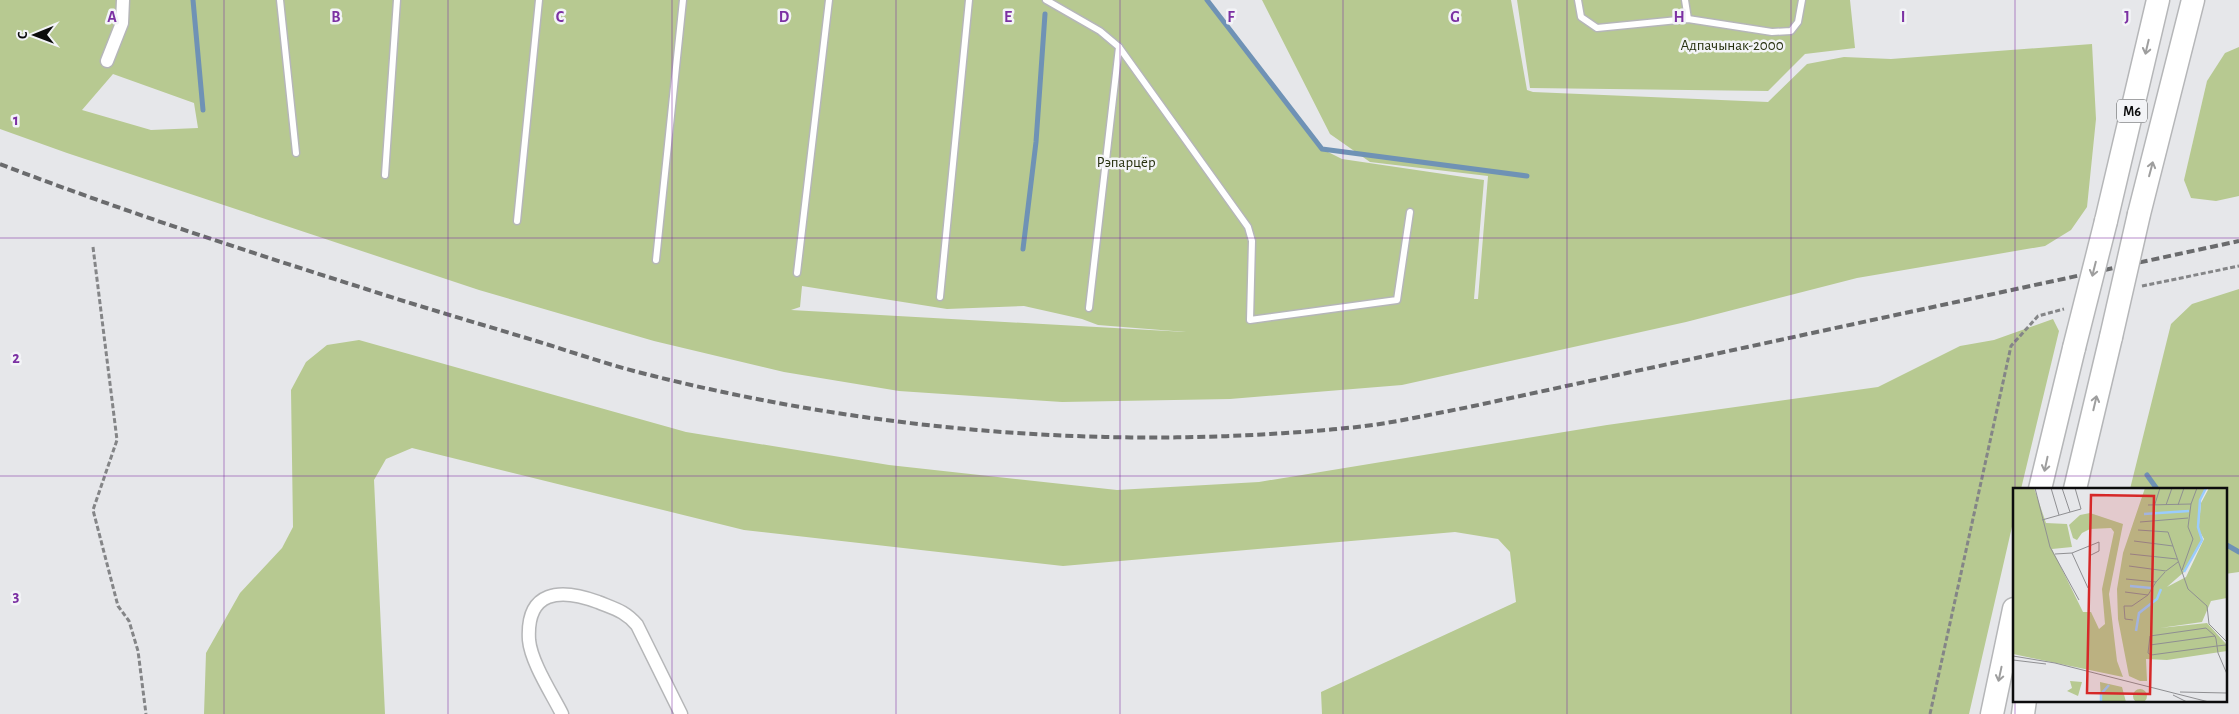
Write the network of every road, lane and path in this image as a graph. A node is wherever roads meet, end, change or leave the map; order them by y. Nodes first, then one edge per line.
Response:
1 (123, 0) edge
2 (280, 0) edge
3 (397, 0) edge
4 (539, 0) edge
5 (683, 0) edge
6 (829, 0) edge
7 (969, 0) edge
8 (1046, 0) edge
9 (1578, 0) edge
10 (1685, 0) edge
11 (1802, 0) edge
12 (2158, 0) edge
13 (2194, 0) edge
14 (1688, 18) junction
15 (1120, 47) junction
16 (108, 61) dead end
17 (296, 153) dead end
18 (385, 175) dead end
19 (1410, 212) dead end
20 (517, 220) dead end
21 (93, 248) dead end
22 (656, 260) dead end
23 (2239, 266) edge
24 (797, 273) dead end
25 (2139, 287) dead end
26 (940, 297) dead end
27 (1089, 308) dead end
28 (2066, 308) dead end
29 (2040, 488) edge
30 (2075, 488) edge
31 (2013, 614) edge
32 (146, 714) edge
33 (562, 714) edge
34 (681, 714) edge
35 (1930, 714) edge
36 (1992, 714) edge

1 - 16 street
2 - 17 lane
3 - 18 lane
4 - 20 lane
5 - 22 lane
6 - 24 lane
7 - 26 lane
8 - 15 lane
9 - 14 lane
10 - 14 lane
11 - 14 lane
12 -> 29 highway, М6, bridge
30 -> 13 highway, М6, bridge
15 - 19 lane
15 - 27 lane
21 - 32 path
23 - 25 path
28 - 35 path
31 -> 36 highway
33 - 34 street

